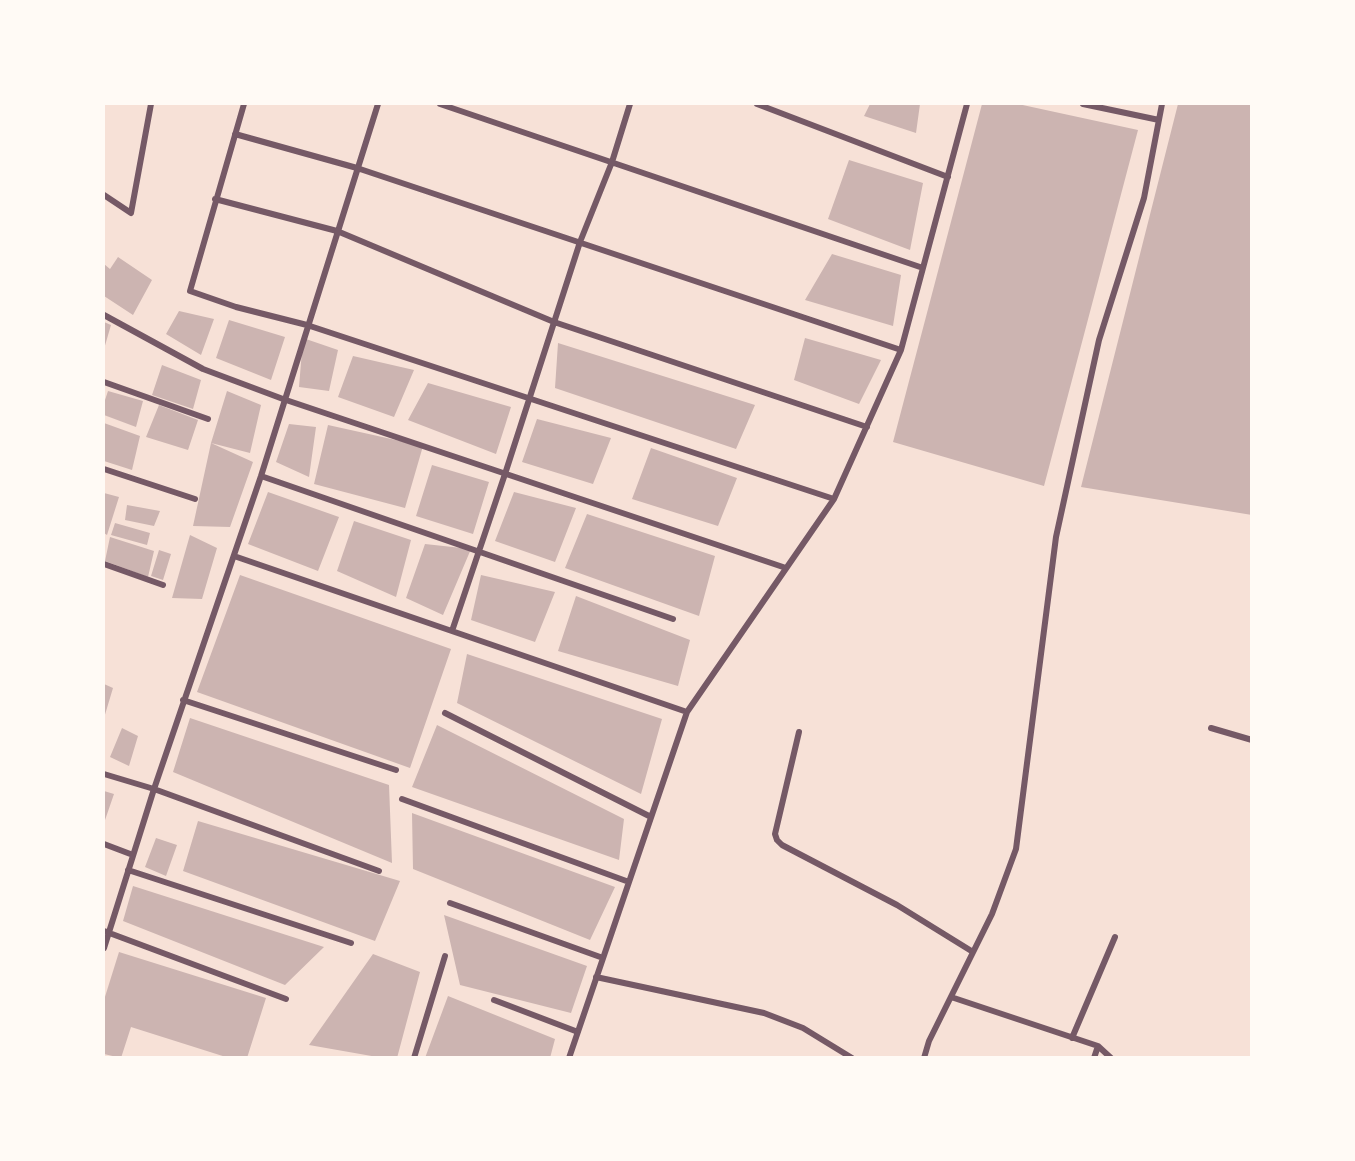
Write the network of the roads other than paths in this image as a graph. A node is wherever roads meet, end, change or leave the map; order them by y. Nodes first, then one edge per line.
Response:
1 (151, 104) edge
2 (244, 104) edge
3 (378, 104) edge
4 (440, 104) edge
5 (630, 104) edge
6 (757, 104) edge
7 (967, 104) edge
8 (1083, 104) edge
9 (1162, 104) edge
10 (1159, 120) junction
11 (235, 134) junction
12 (612, 162) junction
13 (357, 168) junction
14 (948, 177) junction
15 (104, 195) edge
16 (215, 198) junction
17 (338, 231) junction
18 (580, 242) junction
19 (923, 268) junction
20 (104, 315) edge
21 (554, 322) junction
22 (307, 325) junction
23 (901, 350) junction
24 (104, 382) edge
25 (283, 399) junction
26 (529, 399) junction
27 (208, 418) dead end
28 (867, 427) junction
29 (104, 469) edge
30 (506, 474) junction
31 (261, 476) junction
32 (195, 499) dead end
33 (834, 499) junction
34 (479, 552) junction
35 (234, 556) junction
36 (104, 564) edge
37 (786, 567) junction
38 (163, 585) dead end
39 (674, 619) dead end
40 (452, 631) junction
41 (183, 700) junction
42 (687, 712) junction
43 (445, 713) dead end
44 (1211, 728) dead end
45 (799, 732) dead end
46 (1251, 740) edge
47 (396, 770) dead end
48 (104, 774) edge
49 (154, 789) junction
50 (402, 799) dead end
51 (651, 817) junction
52 (104, 844) edge
53 (133, 855) junction
54 (128, 870) junction
55 (379, 871) dead end
56 (629, 882) junction
57 (450, 903) dead end
58 (106, 932) edge
59 (1115, 937) dead end
60 (351, 943) dead end
61 (104, 948) edge
62 (973, 952) junction
63 (445, 956) dead end
64 (603, 958) junction
65 (596, 977) junction
66 (951, 997) junction
67 (286, 999) dead end
68 (494, 1000) dead end
69 (578, 1032) junction
70 (1072, 1038) junction
71 (1098, 1046) junction
72 (414, 1058) edge
73 (569, 1058) edge
74 (852, 1058) edge
75 (924, 1058) edge
76 (1094, 1058) edge
77 (1111, 1058) edge

1 - 15 street
2 - 11 street
3 - 13 street
4 - 12 street
5 - 12 street
6 - 14 street
7 - 14 street
8 - 10 street
9 - 10 street
10 - 62 street
11 - 13 street
11 - 16 street
12 - 18 street
12 - 19 street
13 - 17 street
13 - 18 street
14 - 19 street
16 - 17 street
16 - 22 street
17 - 21 street
17 - 22 street
18 - 21 street
18 - 23 street
19 - 23 street
20 - 25 street
21 - 26 street
21 - 28 street
22 - 25 street
22 - 26 street
23 - 28 street
24 - 27 street
25 - 30 street
25 - 31 street
26 - 30 street
26 - 33 street
28 - 33 street
29 - 32 street
30 - 34 street
30 - 37 street
31 - 34 street
31 - 35 street
33 - 37 street
34 - 39 street
34 - 40 street
35 - 40 street
35 - 41 street
36 - 38 street
37 - 42 street
40 - 42 street
41 - 47 street
41 - 49 street
42 - 51 street
43 - 51 street
44 - 46 street
45 - 62 street
48 - 49 street
49 - 53 street
49 - 55 street
50 - 56 street
51 - 56 street
52 - 53 street
53 - 54 street
54 - 58 street
54 - 60 street
56 - 64 street
57 - 64 street
58 - 61 street
58 - 67 street
59 - 70 street
62 - 66 street
63 - 72 street
64 - 65 street
65 - 69 street
65 - 74 street
66 - 70 street
66 - 75 street
68 - 69 street
69 - 73 street
70 - 71 street
71 - 76 street
71 - 77 street

